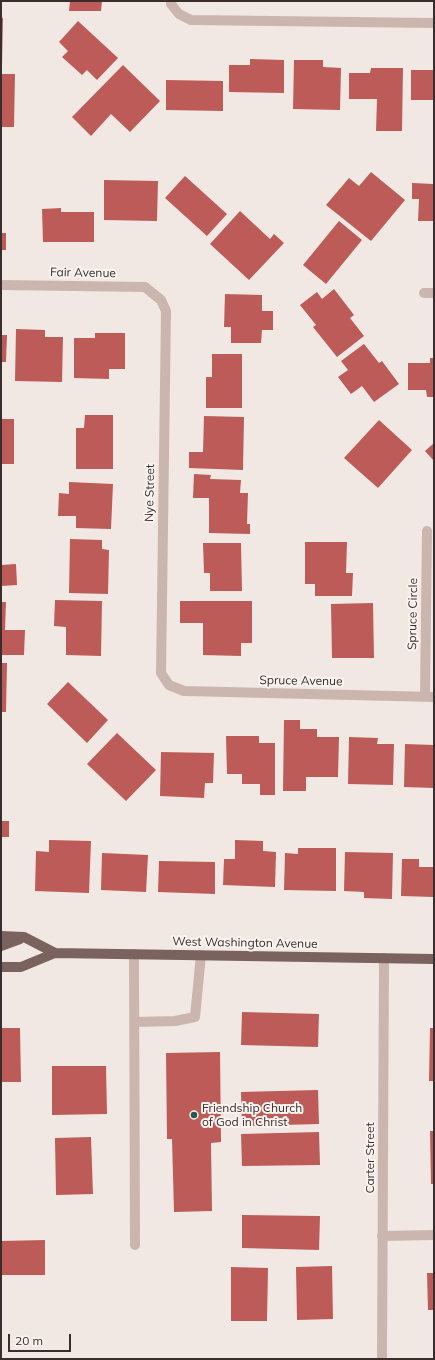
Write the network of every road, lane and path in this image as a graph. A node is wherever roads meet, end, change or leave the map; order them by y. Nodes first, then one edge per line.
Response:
1 (171, 1) edge
2 (434, 23) edge
3 (1, 285) edge
4 (161, 300) joint
5 (427, 531) dead end
6 (169, 685) joint
7 (429, 697) edge
8 (1, 936) edge
9 (24, 937) junction
10 (1, 946) edge
11 (55, 953) junction
12 (134, 954) junction
13 (201, 955) junction
14 (384, 958) junction
15 (434, 959) edge
16 (1, 967) edge
17 (135, 1022) junction
18 (434, 1235) edge
19 (382, 1236) junction
20 (135, 1245) dead end
21 (382, 1359) edge

1 - 2 street
3 - 4 street, Fair Avenue
4 - 6 street, Nye Street
5 - 7 street, Spruce Circle
6 - 7 street, Spruce Avenue
8 - 9 main road, West Washington Avenue
9 - 10 main road
9 - 11 main road, West Washington Avenue
11 - 12 main road, West Washington Avenue
11 - 16 main road, West Washington Avenue
12 - 13 main road, West Washington Avenue
12 - 17 street
13 - 14 main road, West Washington Avenue
13 - 17 street
14 - 15 main road, West Washington Avenue
14 - 19 street, Carter Street
17 - 20 street
18 - 19 street
19 - 21 street, Carter Street

